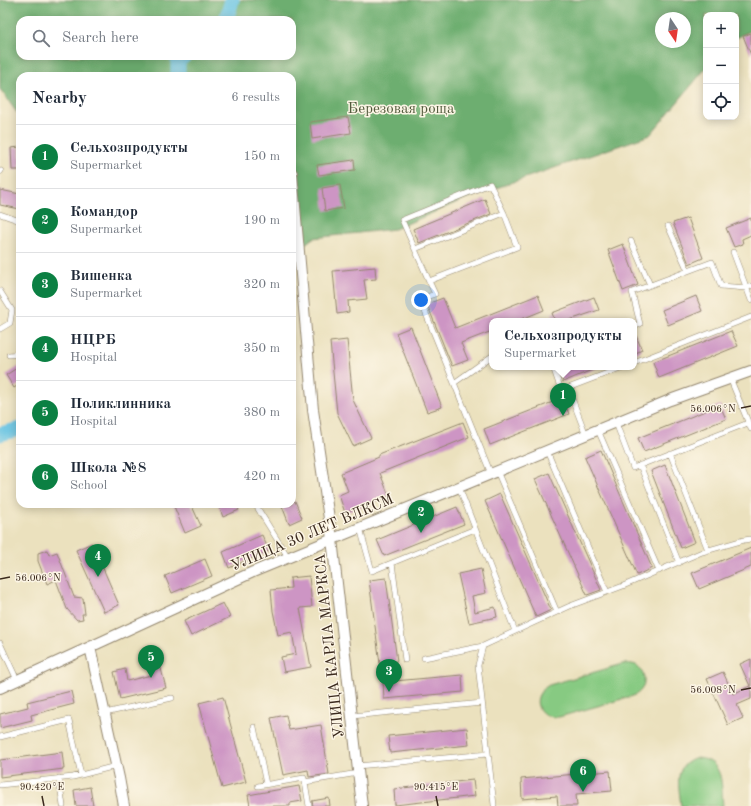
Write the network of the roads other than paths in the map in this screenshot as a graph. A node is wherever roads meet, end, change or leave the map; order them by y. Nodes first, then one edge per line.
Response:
1 (504, 213) junction
2 (0, 214) edge
3 (16, 220) edge
4 (668, 226) dead end
5 (631, 241) dead end
6 (415, 249) junction
7 (733, 252) dead end
8 (296, 259) edge
9 (688, 271) junction
10 (297, 280) edge
11 (429, 281) junction
12 (650, 285) junction
13 (749, 287) edge
14 (0, 291) edge
15 (751, 300) edge
16 (751, 317) edge
17 (637, 326) edge
18 (0, 329) edge
19 (16, 354) edge
20 (9, 355) dead end
21 (489, 358) edge
22 (637, 362) edge
23 (554, 370) edge
24 (615, 370) edge
25 (751, 371) edge
26 (730, 378) junction
27 (454, 383) junction
28 (568, 388) junction
29 (616, 423) junction
30 (748, 423) junction
31 (751, 429) edge
32 (598, 430) junction
33 (586, 435) junction
34 (547, 451) junction
35 (670, 454) junction
36 (640, 465) junction
37 (494, 473) junction
38 (459, 487) junction
39 (257, 508) edge
40 (360, 527) junction
41 (475, 529) junction
42 (332, 539) junction
43 (751, 539) edge
44 (708, 550) junction
45 (288, 557) junction
46 (392, 563) junction
47 (679, 563) junction
48 (659, 571) junction
49 (608, 592) junction
50 (557, 612) junction
51 (515, 631) junction
52 (0, 643) edge
53 (483, 646) junction
54 (90, 647) junction
55 (424, 658) dead end
56 (405, 660) dead end
57 (17, 680) junction
58 (0, 688) edge
59 (172, 698) dead end
60 (482, 703) junction
61 (105, 713) junction
62 (352, 716) junction
63 (254, 727) dead end
64 (0, 737) edge
65 (488, 754) junction
66 (116, 766) junction
67 (358, 769) junction
68 (81, 775) junction
69 (59, 778) junction
70 (304, 782) junction
71 (266, 784) junction
72 (0, 785) edge
73 (258, 786) dead end
74 (494, 805) dead end
75 (63, 806) edge
76 (124, 806) edge
77 (309, 806) edge
78 (362, 806) edge

1 - 6 lane
1 - 6 lane
1 - 11 lane
2 - 3 lane
4 - 9 lane
5 - 12 lane
6 - 11 lane
7 - 13 lane
8 - 10 street, УЛИЦА КАРЛА МАРКСА
9 - 12 lane
9 - 13 lane
10 - 42 street, УЛИЦА КАРЛА МАРКСА
11 - 27 lane
12 - 17 lane
13 - 15 lane
14 - 18 lane
16 - 22 lane
19 - 20 lane
21 - 27 lane
23 - 28 lane
24 - 28 lane
25 - 26 street, УЛИЦА 30 ЛЕТ ВЛКСМ
26 - 29 street, УЛИЦА 30 ЛЕТ ВЛКСМ
26 - 30 lane
27 - 37 lane
28 - 33 lane
29 - 32 street, УЛИЦА 30 ЛЕТ ВЛКСМ
29 - 36 lane
30 - 31 lane
30 - 35 lane
32 - 33 street, УЛИЦА 30 ЛЕТ ВЛКСМ
32 - 48 lane
33 - 34 street, УЛИЦА 30 ЛЕТ ВЛКСМ
34 - 37 street, УЛИЦА 30 ЛЕТ ВЛКСМ
34 - 49 lane
35 - 36 lane
35 - 44 lane
36 - 47 lane
37 - 38 street, УЛИЦА 30 ЛЕТ ВЛКСМ
37 - 50 lane
38 - 40 street, УЛИЦА 30 ЛЕТ ВЛКСМ
38 - 41 lane
39 - 45 lane
40 - 42 street, УЛИЦА 30 ЛЕТ ВЛКСМ
40 - 46 lane
41 - 46 lane
41 - 51 lane
42 - 45 street, УЛИЦА 30 ЛЕТ ВЛКСМ
42 - 62 street, УЛИЦА КАРЛА МАРКСА
43 - 44 lane
44 - 47 lane
45 - 54 street, УЛИЦА 30 ЛЕТ ВЛКСМ
46 - 56 lane
47 - 48 lane
48 - 49 lane
49 - 50 lane
50 - 51 lane
51 - 53 lane
52 - 57 lane
53 - 55 lane
53 - 60 lane
54 - 57 street, УЛИЦА 30 ЛЕТ ВЛКСМ
54 - 61 street
57 - 58 street, УЛИЦА 30 ЛЕТ ВЛКСМ
59 - 61 lane
60 - 62 lane
60 - 65 lane
61 - 66 street
62 - 67 street, УЛИЦА КАРЛА МАРКСА
63 - 71 lane
64 - 68 lane
65 - 67 lane
65 - 74 lane
66 - 68 lane
66 - 76 street
67 - 70 lane
67 - 78 street, УЛИЦА КАРЛА МАРКСА
68 - 69 lane
69 - 72 lane
69 - 75 lane
70 - 71 lane
70 - 77 lane
71 - 73 lane

